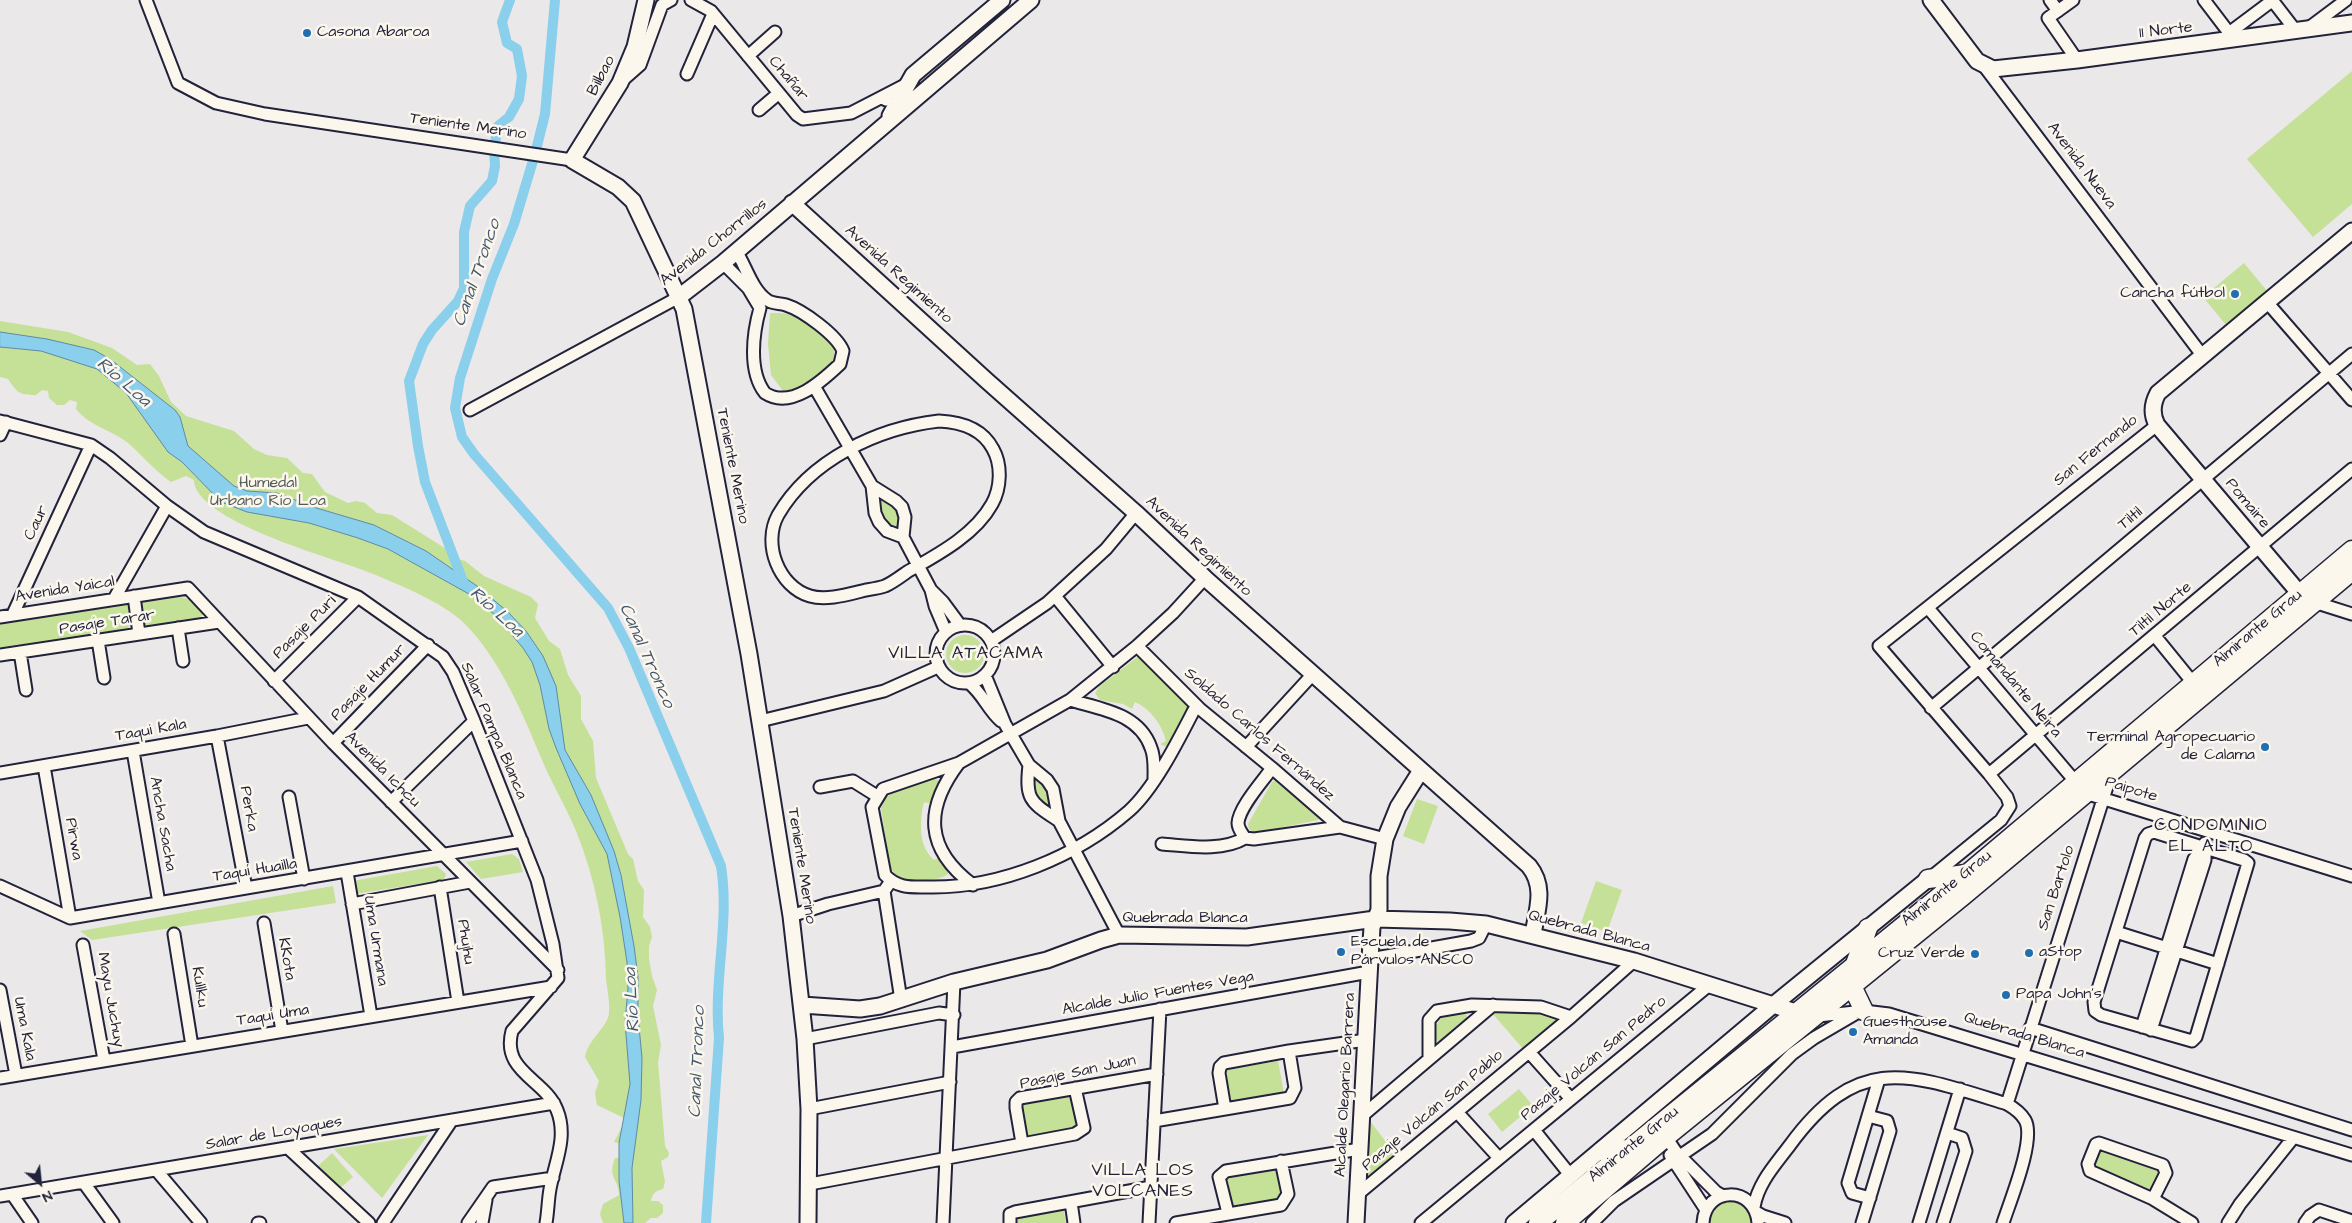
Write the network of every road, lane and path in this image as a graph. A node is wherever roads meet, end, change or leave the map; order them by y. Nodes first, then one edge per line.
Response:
1 (146, 0) edge
2 (646, 0) edge
3 (671, 0) edge
4 (1002, 0) edge
5 (1031, 0) edge
6 (1931, 0) edge
7 (2050, 0) edge
8 (2073, 0) edge
9 (2204, 0) edge
10 (2272, 0) edge
11 (2346, 0) edge
12 (698, 1) edge
13 (2058, 11) junction
14 (713, 14) junction
15 (2352, 23) edge
16 (2303, 29) junction
17 (775, 32) dead end
18 (2231, 36) junction
19 (748, 56) junction
20 (2077, 60) junction
21 (1984, 66) junction
22 (687, 74) dead end
23 (911, 79) junction
24 (620, 83) junction
25 (930, 86) junction
26 (779, 93) junction
27 (882, 97) junction
28 (894, 107) junction
29 (759, 110) dead end
30 (886, 124) junction
31 (572, 160) junction
32 (792, 203) junction
33 (2352, 231) edge
34 (736, 251) junction
35 (723, 263) junction
36 (679, 297) junction
37 (2266, 301) junction
38 (765, 305) junction
39 (2352, 354) edge
40 (2202, 355) junction
41 (2329, 374) junction
42 (814, 386) junction
43 (2352, 400) edge
44 (470, 410) dead end
45 (3, 422) edge
46 (2158, 425) junction
47 (0, 435) edge
48 (91, 445) junction
49 (851, 448) junction
50 (2352, 469) edge
51 (2204, 480) junction
52 (872, 486) junction
53 (166, 506) junction
54 (1136, 512) junction
55 (903, 537) junction
56 (2260, 547) junction
57 (2352, 550) edge
58 (918, 566) junction
59 (2352, 570) edge
60 (1204, 578) junction
61 (188, 588) joint
62 (931, 590) junction
63 (134, 596) junction
64 (1055, 596) junction
65 (358, 597) junction
66 (2307, 598) junction
67 (114, 599) junction
68 (1928, 608) junction
69 (13, 614) junction
70 (2352, 614) edge
71 (0, 617) edge
72 (219, 622) junction
73 (960, 625) junction
74 (178, 628) junction
75 (946, 632) junction
76 (139, 634) junction
77 (2155, 636) junction
78 (98, 640) junction
79 (991, 641) junction
80 (428, 645) junction
81 (1137, 646) junction
82 (20, 652) junction
83 (0, 655) edge
84 (183, 661) dead end
85 (938, 667) junction
86 (1113, 667) junction
87 (1980, 668) junction
88 (1313, 674) junction
89 (985, 675) junction
90 (104, 678) dead end
91 (274, 681) junction
92 (968, 683) junction
93 (2194, 684) junction
94 (26, 690) dead end
95 (1070, 700) junction
96 (1196, 706) junction
97 (1931, 708) junction
98 (308, 718) junction
99 (474, 721) junction
100 (760, 721) junction
101 (1005, 724) junction
102 (1012, 734) junction
103 (2036, 734) junction
104 (218, 736) junction
105 (333, 743) junction
106 (1246, 747) junction
107 (133, 751) junction
108 (959, 763) junction
109 (1028, 765) junction
110 (44, 766) junction
111 (1272, 768) junction
112 (2112, 770) junction
113 (1420, 772) junction
114 (0, 773) edge
115 (1989, 774) junction
116 (1154, 780) junction
117 (820, 787) dead end
118 (2080, 788) junction
119 (877, 796) junction
120 (289, 797) dead end
121 (2103, 799) junction
122 (392, 802) junction
123 (1059, 821) junction
124 (1340, 827) junction
125 (2208, 831) junction
126 (1245, 838) junction
127 (1385, 839) junction
128 (522, 841) junction
129 (1162, 844) dead end
130 (1074, 847) junction
131 (2204, 848) junction
132 (444, 856) junction
133 (347, 872) junction
134 (1967, 874) junction
135 (2352, 876) edge
136 (304, 879) junction
137 (1928, 879) junction
138 (891, 881) junction
139 (470, 882) junction
140 (973, 885) junction
141 (0, 886) edge
142 (440, 887) junction
143 (246, 888) junction
144 (884, 891) junction
145 (159, 903) junction
146 (352, 904) junction
147 (791, 916) junction
148 (70, 918) junction
149 (1375, 919) junction
150 (264, 923) dead end
151 (1486, 924) junction
152 (1868, 928) junction
153 (2116, 932) junction
154 (174, 934) dead end
155 (1533, 934) junction
156 (1119, 935) junction
157 (83, 944) dead end
158 (2171, 949) junction
159 (1634, 960) junction
160 (1855, 964) junction
161 (2218, 964) junction
162 (1370, 966) junction
163 (558, 970) junction
164 (954, 982) junction
165 (1708, 986) junction
166 (1852, 986) junction
167 (550, 987) junction
168 (0, 990) edge
169 (901, 1000) junction
170 (458, 1002) junction
171 (802, 1005) junction
172 (1493, 1005) junction
173 (1772, 1006) junction
174 (1160, 1009) junction
175 (1864, 1010) junction
176 (1795, 1013) junction
177 (954, 1015) junction
178 (371, 1016) junction
179 (1571, 1017) junction
180 (1814, 1017) junction
181 (2030, 1028) junction
182 (2147, 1029) junction
183 (282, 1031) junction
184 (805, 1038) junction
185 (1366, 1040) junction
186 (192, 1046) junction
187 (952, 1047) junction
188 (1289, 1050) junction
189 (1529, 1052) junction
190 (2022, 1054) junction
191 (1429, 1059) junction
192 (104, 1060) junction
193 (1157, 1074) junction
194 (16, 1075) junction
195 (0, 1078) edge
196 (1879, 1079) junction
197 (950, 1082) junction
198 (1075, 1088) junction
199 (1960, 1089) junction
200 (1571, 1099) junction
201 (554, 1103) junction
202 (2007, 1104) junction
203 (809, 1108) junction
204 (1224, 1108) junction
205 (1457, 1112) junction
206 (1362, 1116) junction
207 (1868, 1116) junction
208 (452, 1120) junction
209 (1154, 1121) junction
210 (1534, 1130) junction
211 (2352, 1130) edge
212 (1947, 1133) junction
213 (2293, 1138) junction
214 (1663, 1140) junction
215 (1022, 1143) junction
216 (288, 1148) junction
217 (1360, 1148) junction
218 (1629, 1148) junction
219 (1602, 1151) junction
220 (2352, 1155) edge
221 (1499, 1158) junction
222 (946, 1159) junction
223 (1678, 1159) junction
224 (1280, 1161) junction
225 (157, 1171) junction
226 (1571, 1176) junction
227 (553, 1178) junction
228 (84, 1183) junction
229 (810, 1184) junction
230 (1760, 1186) junction
231 (1151, 1187) junction
232 (1358, 1194) junction
233 (6, 1195) edge
234 (487, 1196) junction
235 (1724, 1196) junction
236 (1741, 1197) junction
237 (1870, 1198) junction
238 (2153, 1199) junction
239 (1070, 1202) junction
240 (1706, 1210) junction
241 (1228, 1213) junction
242 (1756, 1214) edge
243 (2352, 1221) edge
244 (32, 1223) edge
245 (113, 1223) edge
246 (201, 1223) edge
247 (369, 1223) edge
248 (383, 1223) edge
249 (468, 1223) edge
250 (482, 1223) edge
251 (546, 1223) edge
252 (808, 1223) edge
253 (942, 1223) edge
254 (1010, 1223) edge
255 (1074, 1223) edge
256 (1149, 1223) edge
257 (1176, 1223) edge
258 (1356, 1223) edge
259 (1421, 1223) edge
260 (1514, 1223) edge
261 (1538, 1223) edge
262 (1565, 1223) edge
263 (1592, 1223) edge
264 (1702, 1223) edge
265 (1785, 1223) edge
266 (1862, 1223) edge
267 (1919, 1223) edge
268 (1944, 1223) edge
269 (2003, 1223) edge
270 (2192, 1223) edge
271 (2228, 1223) edge
272 (2305, 1223) edge

1 - 31 street, Teniente Merino
2 - 24 street, Bilbao
3 - 24 street
4 - 23 street
5 - 25 street, Avenida Chorrillos
6 - 21 street, Avenida Nueva
7 - 13 street
8 - 13 street
9 - 18 street
10 - 16 street
10 - 18 street
11 - 16 street
12 - 14 street, Chañar
13 - 20 street
14 - 19 street, Chañar
14 - 22 street
15 - 16 street, 11 Norte
16 - 18 street, 11 Norte
17 - 19 street
18 - 20 street, 11 Norte
19 - 26 street, Chañar
20 - 21 street, 11 Norte
21 - 40 street, Avenida Nueva
23 - 25 street
23 - 27 street, Chañar
23 - 28 street
24 - 31 street, Bilbao
25 - 30 street, Avenida Chorrillos
26 - 27 street, Chañar
26 - 29 street
27 - 28 street
28 - 30 street
30 - 32 street, Avenida Chorrillos
31 - 36 street, Teniente Merino
32 - 34 street, Avenida Chorrillos
32 - 54 street, Avenida Regimiento
33 - 37 street, San Fernando
34 - 35 street, Avenida Chorrillos
34 - 38 street
35 - 36 street, Avenida Chorrillos
35 - 38 street
36 - 44 street, Avenida Chorrillos
36 - 100 street, Teniente Merino
37 - 40 street, San Fernando
37 - 41 street
38 - 42 street
38 - 42 street
39 - 41 street, Tiltil
40 - 46 street, San Fernando
41 - 43 street
41 - 51 street, Tiltil
42 - 49 street
45 - 47 street
45 - 48 street, Salar Pampa Blanca
46 - 51 street, Pomaire
46 - 68 street, San Fernando
48 - 53 street, Salar Pampa Blanca
48 - 69 street, Caur
49 - 52 street
49 - 58 street
49 - 58 street
50 - 56 street, Tiltil Norte
51 - 56 street, Pomaire
51 - 87 street, Tiltil
52 - 55 street
52 - 55 street
53 - 65 street, Salar Pampa Blanca
53 - 67 street
54 - 60 street, Avenida Regimiento
54 - 64 street
55 - 58 street
56 - 66 street, Pomaire
56 - 77 street, Tiltil Norte
57 - 66 main road, Almirante Grau
58 - 62 street
59 - 66 main road, Almirante Grau
60 - 81 street
60 - 88 street, Avenida Regimiento
61 - 63 street, Avenida Yaical
61 - 72 street, Avenida Ichcu
62 - 73 street
62 - 75 street
63 - 67 street, Avenida Yaical
63 - 76 street, Avenida Yaical
64 - 79 street
64 - 86 street
65 - 80 street, Salar Pampa Blanca
65 - 91 street, Pasaje Puri
66 - 70 street
66 - 93 main road, Almirante Grau
66 - 112 main road, Almirante Grau
67 - 69 street, Avenida Yaical
68 - 87 street, Comandante Neira
68 - 97 street, San Fernando
69 - 71 street, Avenida Yaical
72 - 74 street, Pasaje Tarar
72 - 91 street, Avenida Ichcu
73 - 75 street
73 - 79 street
74 - 76 street, Pasaje Tarar
74 - 84 street
75 - 85 street
76 - 78 street, Pasaje Tarar
77 - 93 street
77 - 103 street, Tiltil Norte
78 - 82 street, Pasaje Tarar
78 - 90 street
79 - 89 street
80 - 99 street, Salar Pampa Blanca
80 - 105 street, Pasaje Humur
81 - 86 street
81 - 96 street, Soldado Carlos Fernández
82 - 83 street, Pasaje Tarar
82 - 94 street
85 - 92 street
85 - 100 street
86 - 95 street
87 - 97 street, Tiltil
87 - 103 street, Comandante Neira
88 - 106 street
88 - 113 street, Avenida Regimiento
89 - 92 street
89 - 101 street
91 - 98 street, Avenida Ichcu
92 - 101 street
93 - 118 main road, Almirante Grau
95 - 102 street
95 - 116 street
96 - 106 street, Soldado Carlos Fernández
96 - 116 street
97 - 115 street
98 - 104 street, Taqui Kala
98 - 105 street, Avenida Ichcu
99 - 122 street
99 - 128 street, Salar Pampa Blanca
100 - 147 street, Teniente Merino
101 - 102 street
102 - 108 street
102 - 109 street
103 - 115 street, Tiltil Norte
103 - 118 street, Comandante Neira
104 - 107 street, Taqui Kala
104 - 143 street, Perka
105 - 122 street, Avenida Ichcu
106 - 111 street, Soldado Carlos Fernández
107 - 110 street, Taqui Kala
107 - 145 street, Ancha Sacha
108 - 119 street
108 - 140 street
109 - 123 street
109 - 123 street
110 - 114 street, Taqui Kala
110 - 148 street, Pirwa
111 - 124 street, Soldado Carlos Fernández
111 - 126 street
112 - 118 main road, Almirante Grau
112 - 121 street, San Bartolo
113 - 127 street, Alcalde Olegario Barrera
113 - 155 street, Avenida Regimiento
115 - 137 street, Almirante Grau
116 - 130 street
117 - 119 street
118 - 121 street, Paipote
118 - 134 main road, Almirante Grau
118 - 166 main road, Almirante Grau
119 - 138 street
120 - 136 street
121 - 125 street, Paipote
121 - 181 street, San Bartolo
122 - 132 street, Avenida Ichcu
123 - 130 street
124 - 126 street
124 - 127 street
125 - 131 street
125 - 135 street, Paipote
126 - 129 street
127 - 149 street, Alcalde Olegario Barrera
128 - 132 street, Taqui Huailla
128 - 163 street, Salar Pampa Blanca
130 - 140 street
130 - 156 street
131 - 153 street
131 - 158 street
131 - 161 street
132 - 133 street, Taqui Huailla
132 - 139 street, Avenida Ichcu
133 - 136 street, Taqui Huailla
133 - 146 street, Uma Urmana
134 - 137 main road
134 - 160 main road, Almirante Grau
136 - 143 street, Taqui Huailla
137 - 152 street, Almirante Grau
138 - 140 street
138 - 144 street
139 - 142 street
139 - 163 street, Avenida Ichcu
141 - 148 street
142 - 146 street
142 - 170 street, Phujhu
143 - 145 street, Taqui Huailla
144 - 147 street
144 - 169 street
145 - 148 street, Taqui Huailla
146 - 178 street, Uma Urmana
147 - 171 street, Teniente Merino
149 - 151 street, Quebrada Blanca
149 - 156 street, Quebrada Blanca
149 - 162 street, Alcalde Olegario Barrera
150 - 183 street, KKota
151 - 155 street, Quebrada Blanca
151 - 162 street, Alcalde Julio Fuentes Vega
152 - 160 main road
152 - 173 street, Almirante Grau
153 - 158 street
153 - 182 street
154 - 186 street, Kullku
155 - 159 street, Quebrada Blanca
156 - 164 street, Quebrada Blanca
157 - 192 street, Mayu Juchuy
158 - 161 street
158 - 182 street
159 - 165 street, Quebrada Blanca
159 - 179 street, Pasaje Volcán San Pablo
160 - 176 main road, Almirante Grau
161 - 182 street
162 - 174 street, Alcalde Julio Fuentes Vega
162 - 185 street, Alcalde Olegario Barrera
163 - 167 street
164 - 169 street, Quebrada Blanca
164 - 177 street
165 - 173 street, Quebrada Blanca
165 - 200 street, Pasaje Volcán San Pedro
166 - 175 main road
166 - 180 main road, Almirante Grau
167 - 170 street, Taqui Uma
167 - 201 street
168 - 194 street, Uma Kala
169 - 171 street, Quebrada Blanca
170 - 178 street, Taqui Uma
171 - 184 street, Teniente Merino
172 - 179 street
172 - 191 street
172 - 191 street
173 - 176 street, Quebrada Blanca
173 - 219 street, Almirante Grau
174 - 187 street, Alcalde Julio Fuentes Vega
174 - 193 street
175 - 180 street, Quebrada Blanca
175 - 190 street, Quebrada Blanca
175 - 223 street
176 - 180 street, Quebrada Blanca
176 - 218 main road, Almirante Grau
177 - 184 street
177 - 187 street
178 - 183 street, Taqui Uma
179 - 189 street, Pasaje Volcán San Pablo
180 - 214 main road, Almirante Grau
181 - 190 street, San Bartolo
181 - 211 street
183 - 186 street, Taqui Uma
184 - 203 street, Teniente Merino
185 - 188 street
185 - 206 street, Alcalde Olegario Barrera
186 - 192 street, Taqui Uma
187 - 197 street
188 - 204 street
188 - 204 street
189 - 200 street, Pasaje Volcán San Pablo
189 - 205 street, Pasaje Volcán San Pablo
190 - 202 street, San Bartolo
190 - 213 street, Quebrada Blanca
191 - 206 street
192 - 194 street, Taqui Uma
193 - 198 street, Pasaje San Juan
193 - 209 street
194 - 195 street, Taqui Uma
196 - 199 street
196 - 207 street
196 - 230 street
197 - 203 street
197 - 222 street
198 - 215 street, Pasaje San Juan
198 - 215 street
199 - 202 street
199 - 212 street
200 - 210 street, Pasaje Volcán San Pedro
201 - 208 street, Salar de Loyoques
201 - 227 street
202 - 269 street
203 - 229 street, Teniente Merino
204 - 209 street
205 - 221 street
205 - 232 street, Pasaje Volcán San Pablo
206 - 217 street, Alcalde Olegario Barrera
207 - 237 street
207 - 237 street
208 - 216 street, Salar de Loyoques
208 - 248 street
209 - 231 street
210 - 221 street, Pasaje Volcán San Pedro
210 - 226 street
212 - 267 street
212 - 268 street
213 - 220 street, Quebrada Blanca
213 - 271 street
214 - 223 street
214 - 262 main road, Almirante Grau
215 - 222 street
216 - 225 street, Salar de Loyoques
216 - 247 street
217 - 224 street
217 - 232 street, Alcalde Olegario Barrera
218 - 219 main road
218 - 261 main road, Almirante Grau
219 - 226 street, Almirante Grau
221 - 259 street, Pasaje Volcán San Pedro
222 - 229 street
222 - 253 street
223 - 235 street
223 - 240 street
223 - 263 street
224 - 241 street
224 - 241 street
225 - 228 street, Salar de Loyoques
225 - 246 street
226 - 260 street, Almirante Grau
227 - 234 street
227 - 251 street
228 - 233 street, Salar de Loyoques
228 - 245 street
229 - 252 street, Teniente Merino
230 - 236 street
230 - 242 street
231 - 239 street
231 - 256 street
232 - 258 street, Alcalde Olegario Barrera
233 - 244 street
234 - 249 street
234 - 250 street
235 - 236 street
235 - 240 street
236 - 242 street
237 - 266 street
238 - 238 street
238 - 270 street
239 - 254 street
239 - 255 street
240 - 264 street
241 - 257 street
242 - 265 street
243 - 272 street

